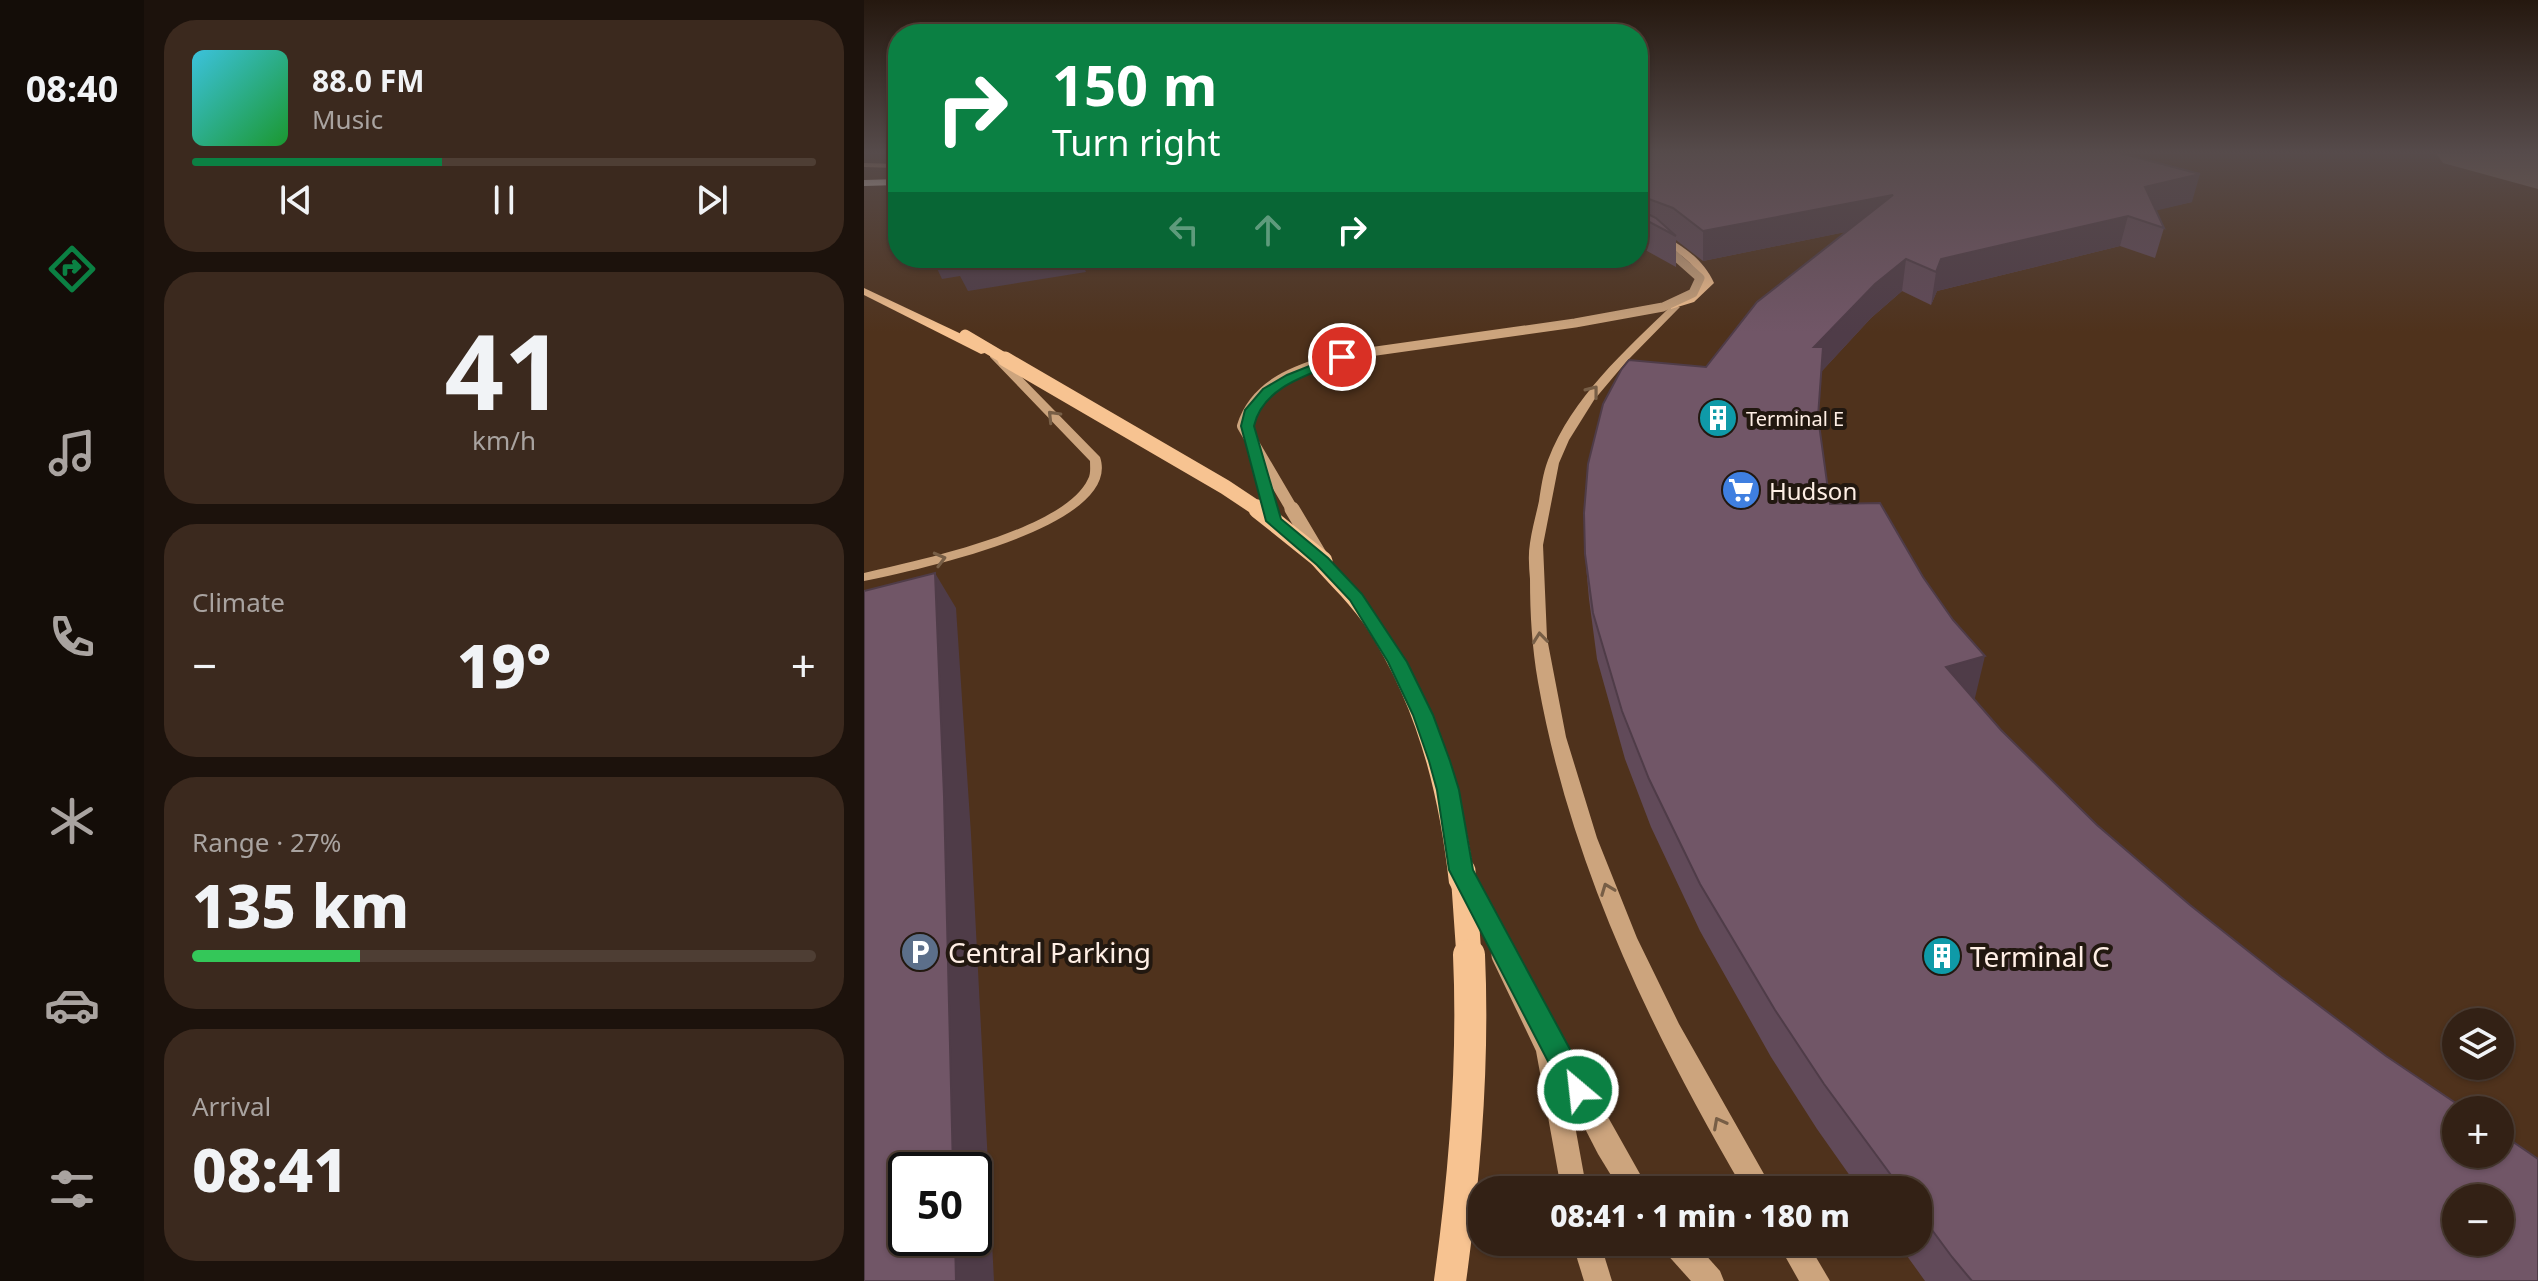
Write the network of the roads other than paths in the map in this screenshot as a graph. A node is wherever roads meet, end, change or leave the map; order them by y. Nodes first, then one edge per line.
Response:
1 (1648, 235) edge
2 (1648, 235) edge
3 (864, 283) edge
4 (864, 291) edge
5 (1675, 307) junction
6 (993, 355) junction
7 (1274, 521) junction
8 (1323, 561) junction
9 (864, 577) edge
10 (1462, 871) junction
11 (1571, 1176) edge
12 (1626, 1176) edge
13 (1751, 1176) edge
14 (1590, 1256) edge
15 (1688, 1256) edge
16 (1800, 1256) edge
17 (1447, 1281) edge
18 (1598, 1281) edge
19 (1710, 1281) edge
20 (1816, 1281) edge

1 - 5 main road
2 - 8 main road, bridge
3 - 8 main road, bridge
4 - 6 main road
5 - 7 main road
13 -> 5 main road
6 - 7 main road
9 -> 6 main road
7 - 10 main road
8 - 10 main road
10 - 11 main road, bridge
10 - 12 main road
10 - 17 main road, bridge
14 - 18 main road
15 - 19 main road
16 - 20 main road

